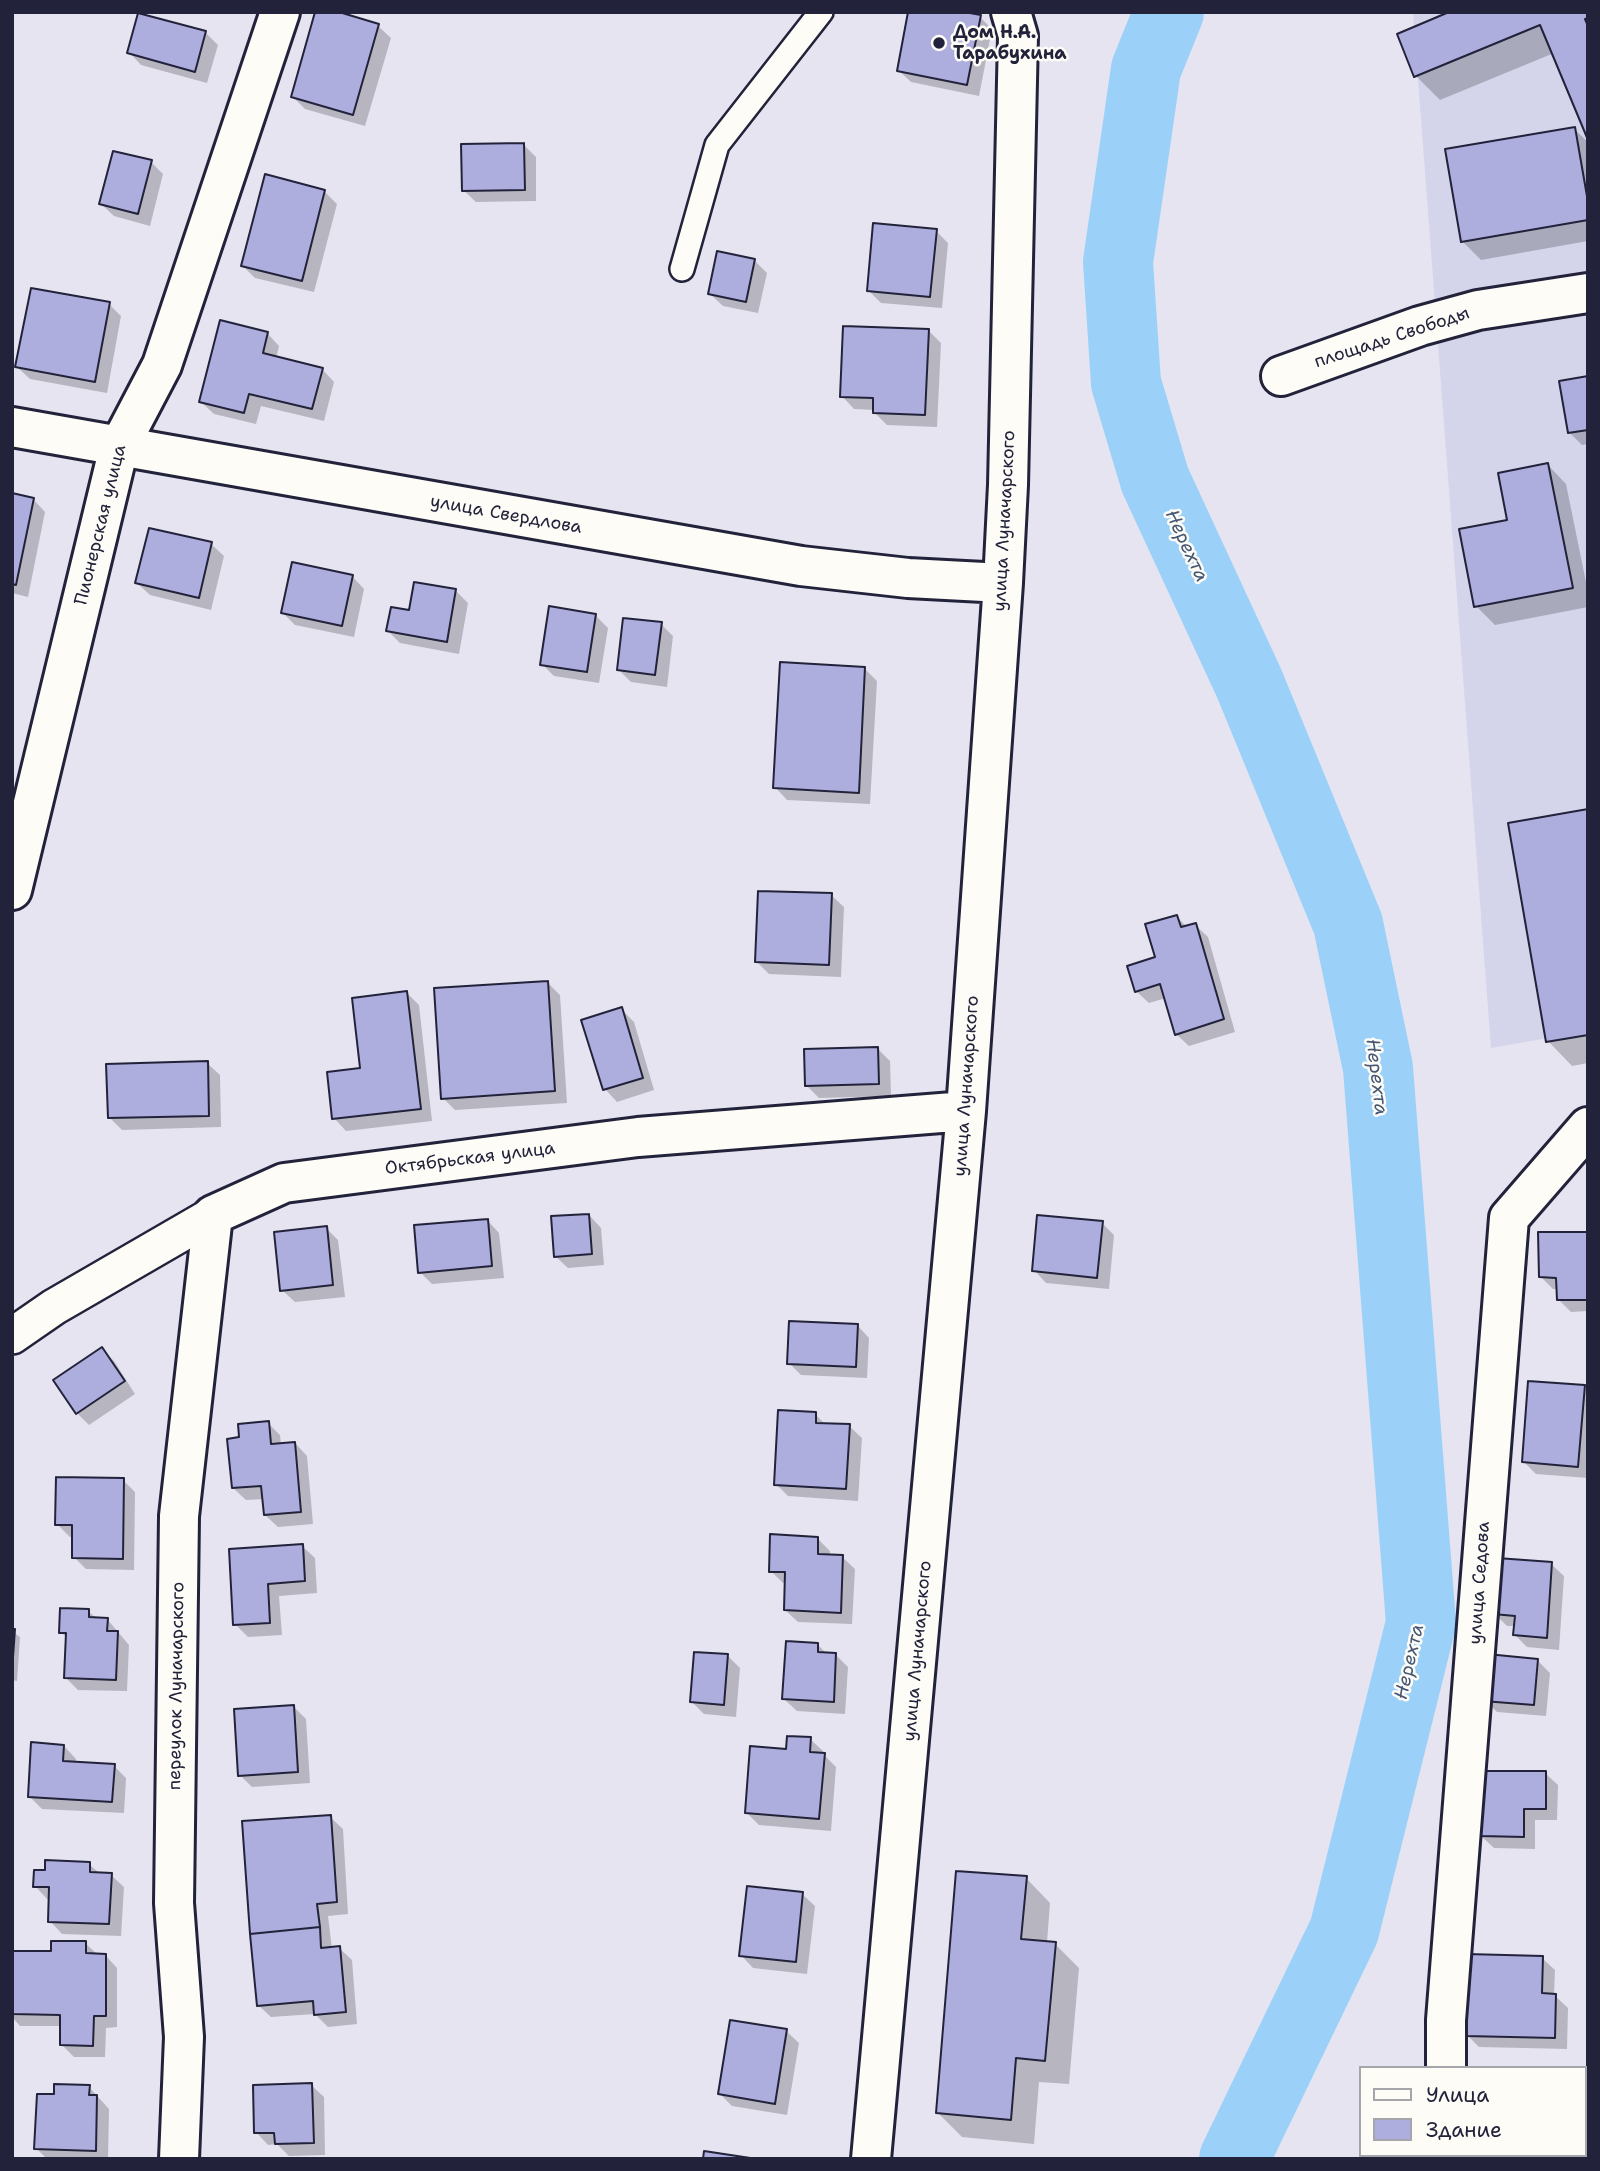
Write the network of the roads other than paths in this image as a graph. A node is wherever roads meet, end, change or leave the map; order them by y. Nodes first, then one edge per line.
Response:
1 (279, 12) edge
2 (821, 12) edge
3 (1011, 12) edge
4 (682, 269) dead end
5 (1588, 293) edge
6 (1281, 376) dead end
7 (12, 427) edge
8 (119, 447) junction
9 (1003, 583) junction
10 (12, 890) edge
11 (966, 1111) junction
12 (1588, 1127) edge
13 (213, 1215) junction
14 (12, 1336) edge
15 (1446, 2066) edge
16 (179, 2159) edge
17 (871, 2159) edge

1 - 8 street, Пионерская улица
2 - 4 lane
3 - 9 street, улица Луначарского
5 - 6 street, площадь Свободы
7 - 8 street, улица Свердлова
8 - 9 street, улица Свердлова
8 - 10 street, Пионерская улица
9 - 11 street, улица Луначарского
11 - 13 street, Октябрьская улица
11 - 17 street, улица Луначарского
12 - 15 street, улица Седова
13 - 14 street, Октябрьская улица
13 - 16 street, переулок Луначарского

